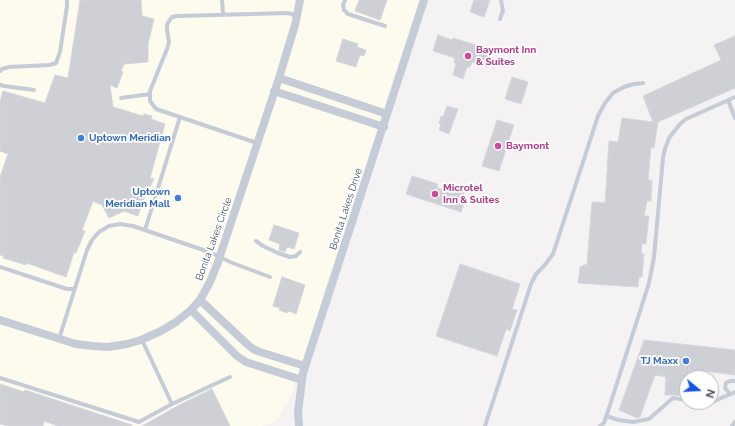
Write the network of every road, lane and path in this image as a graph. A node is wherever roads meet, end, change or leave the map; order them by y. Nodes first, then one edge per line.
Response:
1 (67, 0) edge
2 (222, 0) edge
3 (300, 0) edge
4 (345, 0) edge
5 (424, 0) edge
6 (501, 0) edge
7 (223, 14) junction
8 (298, 16) junction
9 (500, 19) dead end
10 (385, 26) dead end
11 (0, 71) edge
12 (279, 78) junction
13 (643, 83) dead end
14 (0, 85) edge
15 (34, 90) dead end
16 (274, 91) junction
17 (150, 94) junction
18 (735, 97) edge
19 (121, 98) dead end
20 (728, 100) junction
21 (387, 114) junction
22 (180, 117) junction
23 (735, 118) edge
24 (384, 127) junction
25 (258, 143) junction
26 (145, 230) junction
27 (256, 241) dead end
28 (300, 252) dead end
29 (220, 257) junction
30 (0, 267) edge
31 (270, 277) dead end
32 (75, 289) junction
33 (200, 300) junction
34 (192, 310) junction
35 (0, 320) edge
36 (59, 339) junction
37 (141, 340) junction
38 (305, 366) junction
39 (230, 377) dead end
40 (0, 378) edge
41 (302, 380) junction
42 (735, 381) edge
43 (733, 393) edge
44 (679, 399) edge
45 (719, 399) edge
46 (172, 404) junction
47 (606, 416) junction
48 (735, 422) edge
49 (299, 426) edge
50 (485, 426) edge
51 (600, 426) edge
52 (732, 426) edge

1 - 11 lane
2 - 7 lane
3 - 8 street, Bonita Lakes Circle
4 - 10 lane
5 - 21 street, Bonita Lakes Drive
6 - 9 lane
7 - 8 lane
7 - 17 lane
8 - 12 street, Bonita Lakes Circle
12 - 16 street, Bonita Lakes Circle
12 - 21 street
13 - 50 lane
14 - 15 lane
16 - 24 street
16 - 25 street, Bonita Lakes Circle
17 - 19 lane
17 - 22 lane
18 - 20 lane
20 - 23 lane
20 - 47 lane
21 - 24 street, Bonita Lakes Drive
22 - 25 lane
22 - 26 lane
24 - 38 street, Bonita Lakes Drive
25 - 29 street, Bonita Lakes Circle
26 - 29 lane
26 - 32 lane
27 - 28 lane
29 - 31 lane
29 - 33 street, Bonita Lakes Circle
30 - 32 lane
32 - 36 lane
33 - 34 street, Bonita Lakes Circle
33 - 38 street
34 - 37 street, Bonita Lakes Circle
34 - 41 street
35 - 36 street, Bonita Lakes Circle
36 - 37 street, Bonita Lakes Circle
37 - 46 lane
38 - 41 street, Bonita Lakes Drive
39 - 46 lane
40 - 46 lane
41 - 49 street, Bonita Lakes Drive
42 - 43 lane
43 - 45 lane
44 - 47 lane
47 - 51 lane
48 - 52 lane

